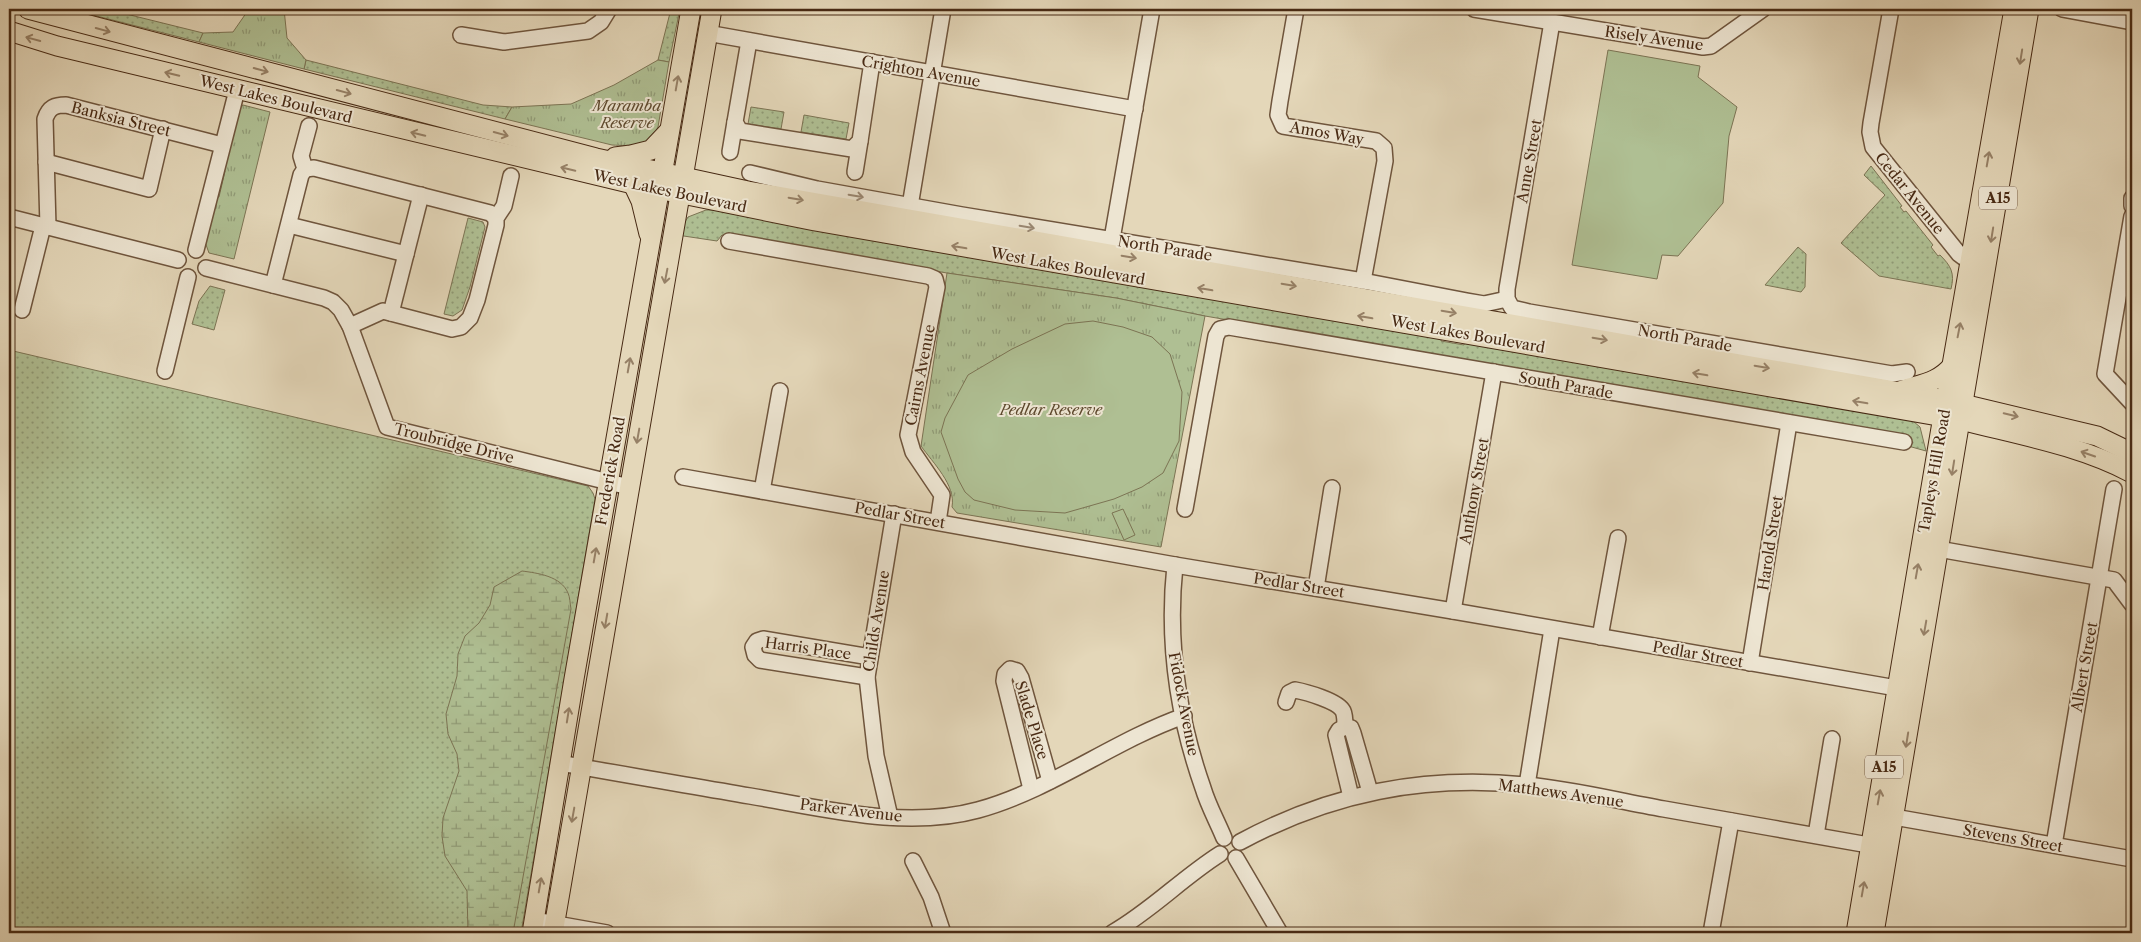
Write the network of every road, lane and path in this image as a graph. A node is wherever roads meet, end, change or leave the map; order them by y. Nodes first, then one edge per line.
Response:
1 (28, 9) edge
2 (609, 9) edge
3 (691, 9) edge
4 (712, 9) edge
5 (943, 9) edge
6 (1152, 9) edge
7 (1296, 9) edge
8 (1474, 9) edge
9 (1763, 9) edge
10 (1891, 9) edge
11 (2014, 9) edge
12 (2029, 9) edge
13 (2062, 9) edge
14 (1552, 22) junction
15 (2132, 22) edge
16 (9, 31) edge
17 (707, 34) junction
18 (461, 35) dead end
19 (749, 41) junction
20 (872, 62) junction
21 (932, 73) junction
22 (237, 90) junction
23 (1135, 109) junction
24 (735, 122) junction
25 (309, 126) dead end
26 (163, 129) junction
27 (669, 131) junction
28 (690, 140) junction
29 (860, 141) junction
30 (222, 145) junction
31 (730, 152) dead end
32 (596, 158) junction
33 (46, 162) junction
34 (305, 169) junction
35 (855, 172) dead end
36 (511, 176) dead end
37 (661, 181) junction
38 (709, 182) junction
39 (749, 182) junction
40 (633, 184) junction
41 (682, 185) junction
42 (421, 195) junction
43 (2132, 198) edge
44 (722, 202) junction
45 (910, 206) junction
46 (2132, 206) edge
47 (2132, 216) edge
48 (9, 217) edge
49 (496, 218) junction
50 (289, 225) junction
51 (45, 226) junction
52 (675, 228) junction
53 (1112, 239) junction
54 (650, 240) junction
55 (728, 241) dead end
56 (196, 250) junction
57 (406, 254) junction
58 (178, 260) junction
59 (1979, 261) junction
60 (206, 268) junction
61 (188, 277) junction
62 (1362, 281) junction
63 (273, 285) junction
64 (1507, 299) junction
65 (22, 310) dead end
66 (391, 313) junction
67 (1551, 315) junction
68 (350, 326) junction
69 (1562, 332) junction
70 (1952, 366) junction
71 (1823, 370) junction
72 (165, 371) dead end
73 (1494, 372) junction
74 (1907, 372) dead end
75 (780, 391) dead end
76 (1899, 392) junction
77 (2132, 403) edge
78 (1908, 410) junction
79 (1953, 410) junction
80 (1789, 423) junction
81 (1904, 442) dead end
82 (2132, 453) edge
83 (1935, 465) junction
84 (2132, 473) edge
85 (683, 477) dead end
86 (608, 481) junction
87 (629, 487) junction
88 (1332, 488) dead end
89 (2114, 489) dead end
90 (762, 491) junction
91 (1185, 509) dead end
92 (894, 514) junction
93 (938, 522) junction
94 (1618, 538) dead end
95 (1930, 548) junction
96 (1175, 565) junction
97 (2100, 577) junction
98 (1316, 588) junction
99 (2132, 604) edge
100 (1453, 610) junction
101 (1552, 629) junction
102 (1600, 637) junction
103 (870, 657) junction
104 (1750, 663) junction
105 (867, 677) junction
106 (1906, 690) junction
107 (1286, 702) dead end
108 (1184, 716) junction
109 (1345, 727) junction
110 (1832, 739) dead end
111 (560, 763) junction
112 (582, 767) junction
113 (1050, 781) junction
114 (1528, 785) junction
115 (1031, 789) junction
116 (1370, 792) junction
117 (1351, 796) junction
118 (890, 817) junction
119 (1894, 817) junction
120 (1731, 821) junction
121 (1816, 836) junction
122 (1224, 838) junction
123 (1240, 842) junction
124 (2054, 846) junction
125 (1880, 847) junction
126 (1220, 854) junction
127 (1236, 858) junction
128 (2132, 859) edge
129 (913, 861) dead end
130 (533, 927) edge
131 (554, 929) edge
132 (607, 933) edge
133 (943, 933) edge
134 (1112, 933) edge
135 (1280, 933) edge
136 (1711, 933) edge
137 (1856, 933) edge
138 (1874, 933) edge

1 -> 32 main road, West Lakes Boulevard
2 - 18 street
27 -> 3 main road, Frederick Road
4 - 17 main road, Frederick Road
5 - 21 street
6 - 23 street
7 - 62 street, Amos Way
8 - 14 street, Risely Avenue
9 - 14 street, Risely Avenue
10 - 59 street, Cedar Avenue
59 -> 11 main road, Tapleys Hill Road / A15
12 -> 59 main road, Tapleys Hill Road / A15
13 - 15 street
14 - 64 street, Anne Street
22 -> 16 main road, West Lakes Boulevard
17 - 19 street, Crighton Avenue
17 - 28 main road, Frederick Road
19 - 20 street, Crighton Avenue
19 - 24 street
20 - 21 street, Crighton Avenue
20 - 29 street
21 - 23 street, Crighton Avenue
21 - 45 street
22 - 30 street
40 -> 22 main road, West Lakes Boulevard
23 - 53 street
24 - 29 street
24 - 31 street
25 - 34 street
26 - 30 street, Banksia Street
26 - 33 street
26 - 33 street, Banksia Street
27 - 32 main road
27 - 37 main road, Frederick Road
28 - 38 main road
28 - 41 main road, Frederick Road
29 - 35 street
30 - 56 street
32 - 37 main road, West Lakes Boulevard
33 - 51 street, Banksia Street
34 - 42 street
34 - 50 street
36 - 49 street
37 - 40 main road, West Lakes Boulevard
37 - 41 main road, West Lakes Boulevard
37 - 54 main road, Frederick Road
38 - 39 main road, West Lakes Boulevard
38 - 41 main road, West Lakes Boulevard
39 -> 45 street, North Parade
39 -> 69 main road, West Lakes Boulevard
40 - 54 main road
41 - 44 main road, West Lakes Boulevard
41 - 52 main road, Frederick Road
42 - 49 street
42 - 57 street
43 - 46 street
44 - 52 main road
78 -> 44 main road, West Lakes Boulevard
45 -> 53 street, North Parade
47 - 77 street
48 - 51 street
49 - 66 street
50 - 57 street
50 - 63 street
51 - 58 street
51 - 65 street, Banksia Street
52 -> 87 main road, Frederick Road
53 - 62 street, North Parade
86 -> 54 main road, Frederick Road
55 - 93 street, Cairns Avenue
56 - 58 street
56 - 60 street
57 - 66 street
58 - 61 street
70 -> 59 main road, Tapleys Hill Road / A15
59 - 79 main road, Tapleys Hill Road / A15
60 - 61 street
60 - 63 street, Troubridge Drive
61 - 72 street
62 - 64 street, North Parade
63 - 68 street, Troubridge Drive
64 - 67 street, North Parade
66 - 68 street
67 - 69 street
67 - 71 street, North Parade
68 - 86 street, Troubridge Drive
69 -> 71 main road, West Lakes Boulevard
70 - 76 main road
70 - 79 main road, Tapleys Hill Road / A15
71 - 74 street, North Parade
71 - 76 main road, West Lakes Boulevard
73 - 80 street, South Parade
73 - 91 street, South Parade
73 - 100 street, Anthony Street
75 - 90 street
76 - 79 main road, West Lakes Boulevard
78 - 79 main road, West Lakes Boulevard
78 - 83 main road
79 -> 82 main road, West Lakes Boulevard
79 - 83 main road, Tapleys Hill Road / A15
84 -> 79 main road, West Lakes Boulevard
79 -> 95 main road, Tapleys Hill Road / A15
80 - 81 street, South Parade
80 - 104 street, Harold Street
83 - 95 main road, Tapleys Hill Road / A15
85 - 90 street, Pedlar Street
86 - 87 street
111 -> 86 main road, Frederick Road
87 -> 112 main road, Frederick Road
88 - 98 street
89 - 97 street, Albert Street
90 - 92 street, Pedlar Street
92 - 93 street, Pedlar Street
92 - 103 street, Childs Avenue
93 - 96 street, Pedlar Street
94 - 102 street
95 - 97 street
95 - 106 main road, Tapleys Hill Road / A15
96 - 98 street, Pedlar Street
96 - 108 street, Fidock Avenue
97 - 99 street
97 - 124 street, Albert Street
98 - 100 street, Pedlar Street
100 - 101 street, Pedlar Street
101 - 102 street, Pedlar Street
101 - 114 street
102 - 104 street, Pedlar Street
103 - 105 street, Childs Avenue
103 - 105 street, Harris Place
104 - 106 street, Pedlar Street
105 - 118 street, Childs Avenue
106 -> 119 main road, Tapleys Hill Road / A15
125 -> 106 main road, Tapleys Hill Road / A15
107 - 109 street
108 - 113 street, Parker Avenue
108 - 122 street, Fidock Avenue
109 - 116 street
109 - 117 street
110 - 121 street
111 - 112 street, Parker Avenue
130 -> 111 main road, Frederick Road
112 - 118 street, Parker Avenue
112 -> 131 main road, Frederick Road
113 - 115 street, Parker Avenue
113 - 115 street, Slade Place
114 - 116 street, Matthews Avenue
114 - 120 street, Matthews Avenue
115 - 118 street, Parker Avenue
116 - 117 street, Matthews Avenue
117 - 123 street, Matthews Avenue
119 - 124 street, Stevens Street
119 - 125 main road, Tapleys Hill Road / A15
120 - 121 street, Matthews Avenue
120 - 136 street
121 - 125 street, Matthews Avenue
122 - 123 street
122 - 126 street
123 - 127 street
124 - 128 street, Stevens Street
137 -> 125 main road, Tapleys Hill Road / A15
125 - 138 main road, Tapleys Hill Road / A15
126 - 127 street
126 - 134 street
127 - 135 street
129 - 133 street
130 - 131 street
131 - 132 street

